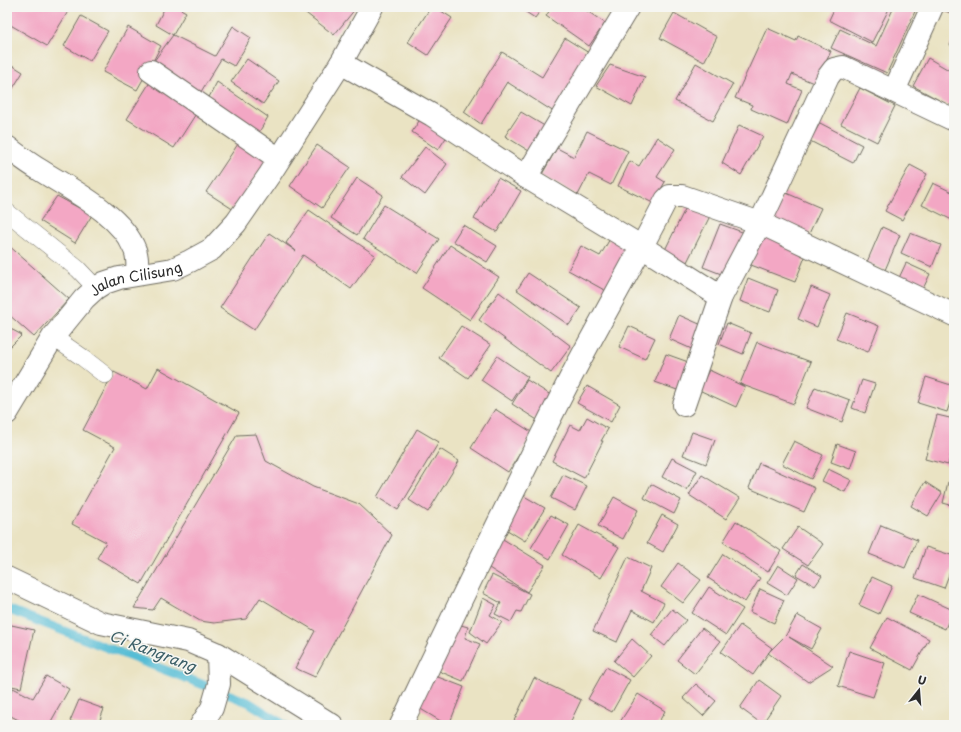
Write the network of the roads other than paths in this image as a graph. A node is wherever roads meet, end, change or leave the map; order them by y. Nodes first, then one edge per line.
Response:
1 (372, 7) edge
2 (628, 7) edge
3 (932, 7) edge
4 (341, 63) junction
5 (151, 71) dead end
6 (894, 91) junction
7 (952, 119) dead end
8 (7, 147) edge
9 (279, 159) junction
10 (526, 177) junction
11 (7, 212) edge
12 (760, 223) junction
13 (642, 247) junction
14 (138, 274) junction
15 (96, 288) junction
16 (721, 298) junction
17 (954, 315) edge
18 (53, 337) junction
19 (105, 375) dead end
20 (684, 405) dead end
21 (7, 413) edge
22 (7, 578) edge
23 (218, 654) junction
24 (207, 716) edge
25 (332, 725) edge
26 (401, 725) edge

1 - 4 street, Jalan Cilisung
2 - 10 street
3 - 6 street
4 - 9 street, Jalan Cilisung
4 - 10 street
5 - 9 street
6 - 7 street
6 - 12 street
8 - 14 street
9 - 14 street, Jalan Cilisung
10 - 13 street
11 - 15 lane
12 - 13 street
12 - 16 street
12 - 17 street
13 - 16 street
13 - 26 street
14 - 15 street, Jalan Cilisung
15 - 18 street, Jalan Cilisung
16 - 20 street
18 - 19 lane
18 - 21 street, Jalan Cilisung
22 - 23 street
23 - 24 street
23 - 25 street

